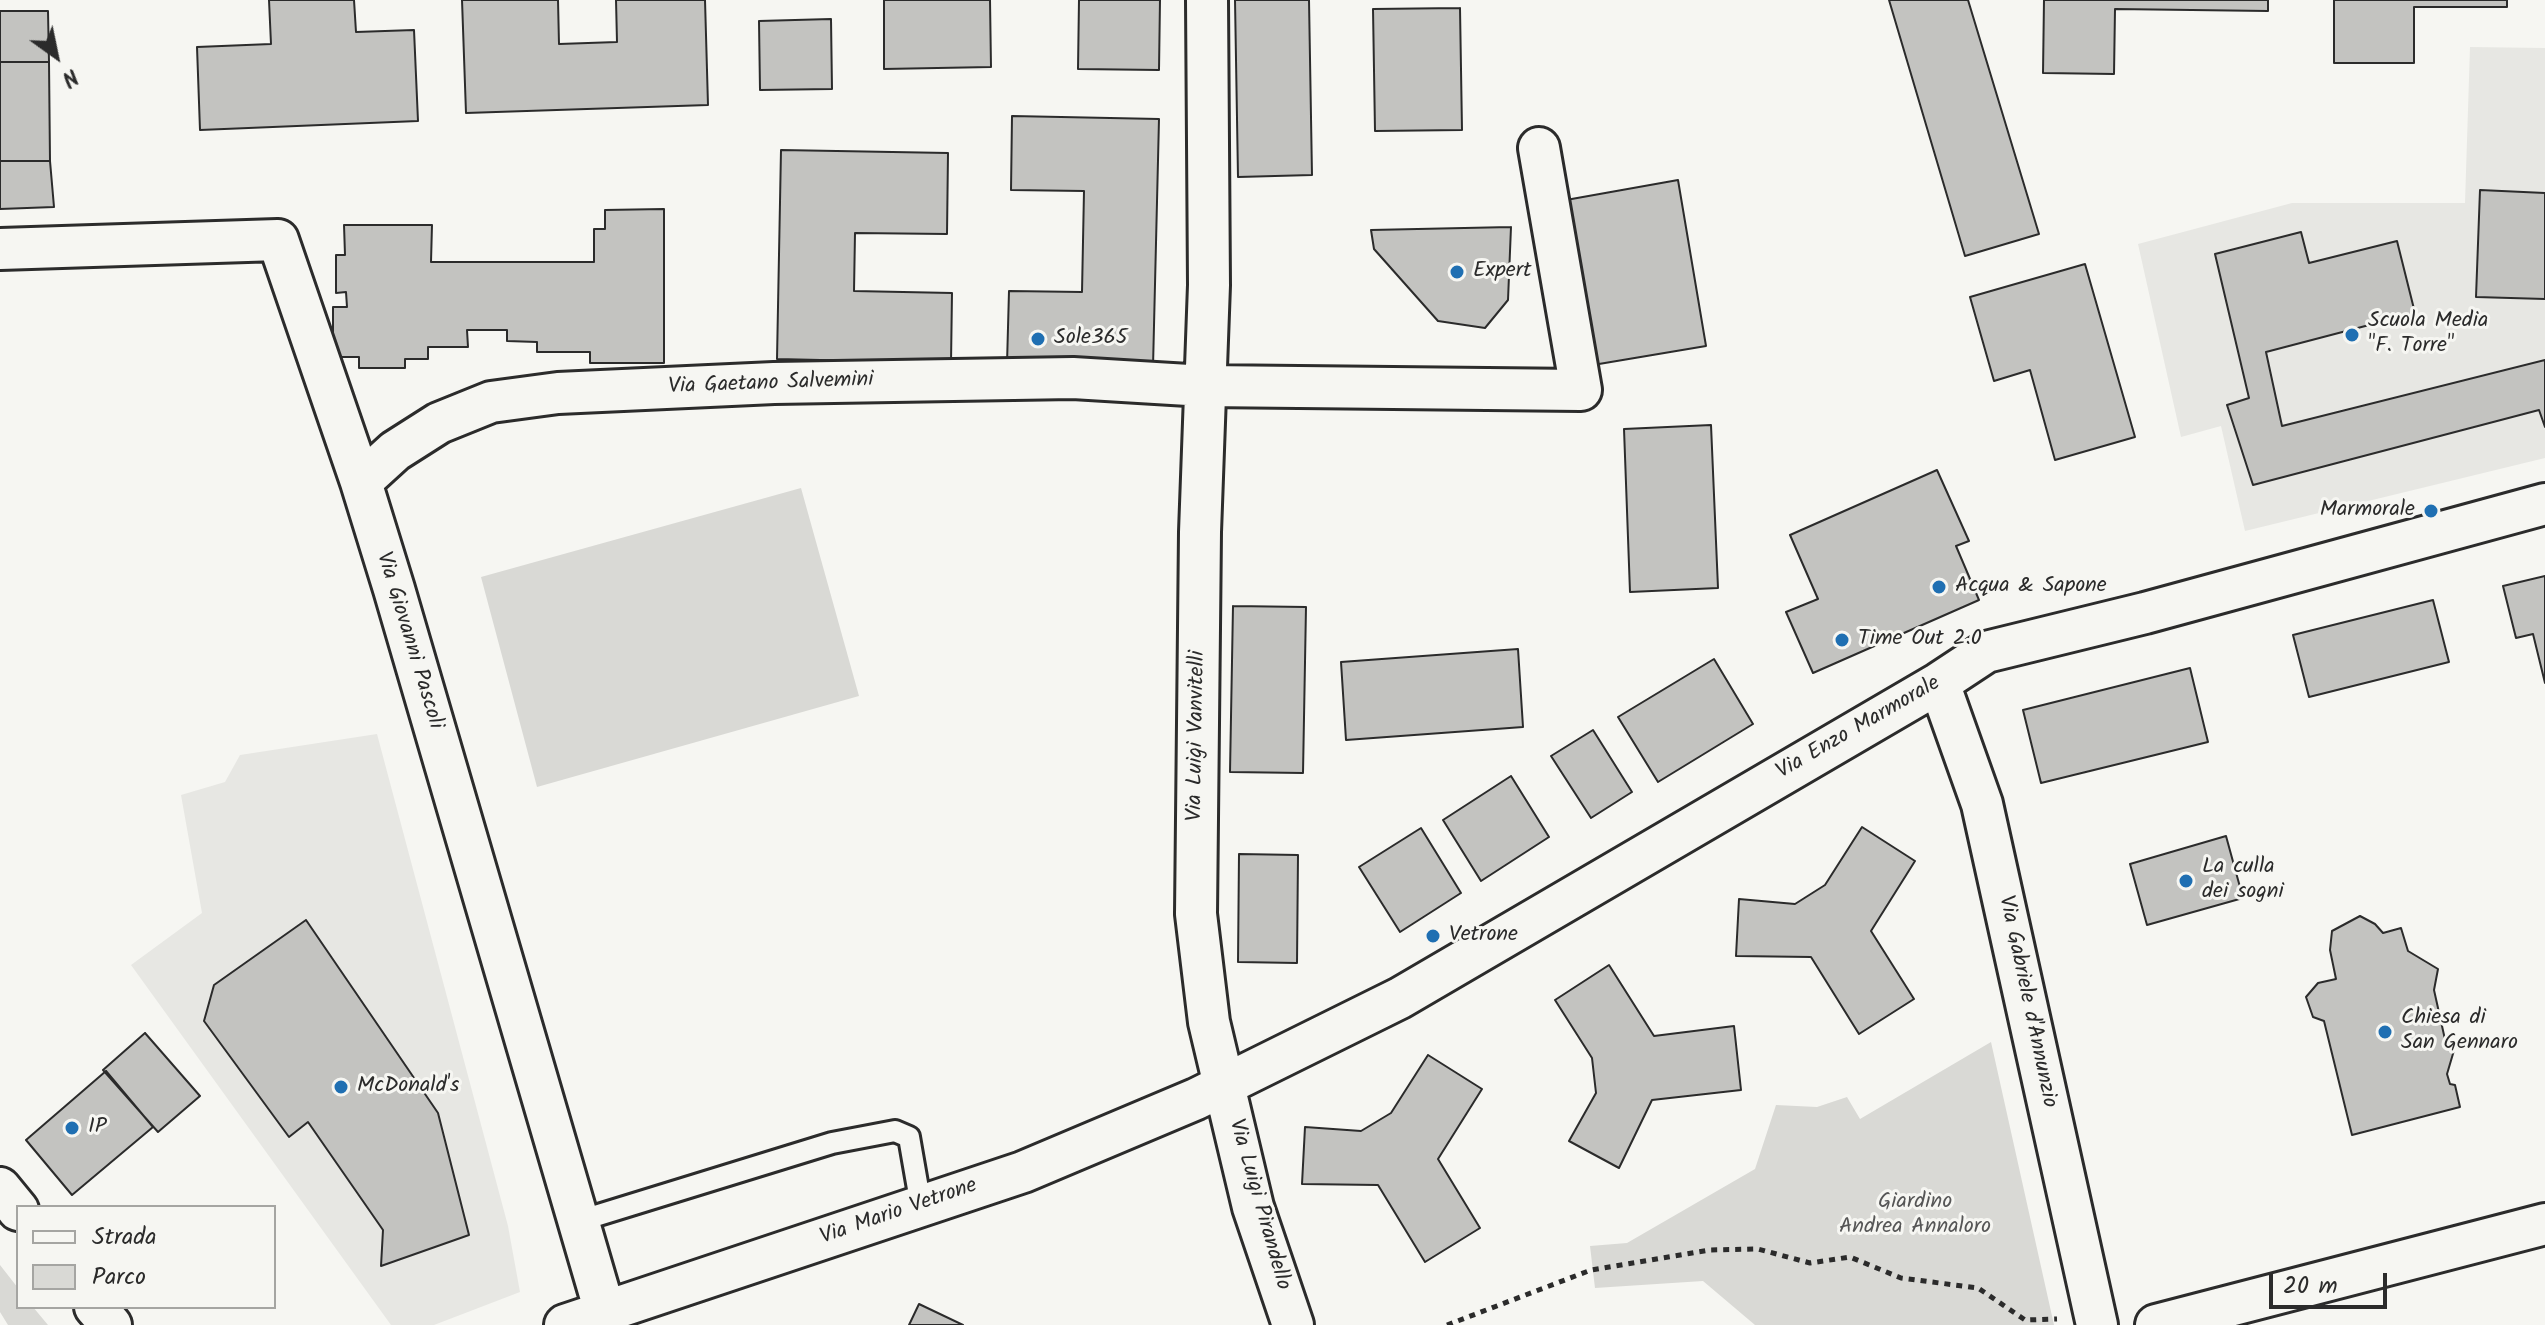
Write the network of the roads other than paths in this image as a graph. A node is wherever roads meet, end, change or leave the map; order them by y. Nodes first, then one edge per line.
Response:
1 (1207, 0) edge
2 (1539, 148) dead end
3 (0, 249) edge
4 (1205, 386) junction
5 (361, 482) junction
6 (2545, 504) edge
7 (1939, 683) junction
8 (1225, 1084) junction
9 (0, 1188) edge
10 (921, 1206) junction
11 (16, 1208) edge
12 (579, 1221) junction
13 (2545, 1224) edge
14 (97, 1309) edge
15 (605, 1312) junction
16 (2096, 1319) edge
17 (111, 1325) edge
18 (565, 1325) edge
19 (1293, 1325) edge
20 (2156, 1325) edge

1 - 4 street, Via Luigi Vanvitelli
2 - 4 street
3 - 5 street, Via Giovanni Pascoli
4 - 5 street, Via Gaetano Salvemini
4 - 8 street, Via Luigi Vanvitelli
5 - 12 street, Via Giovanni Pascoli
6 - 7 street, Via Enzo Marmorale
7 - 8 street, Via Enzo Marmorale
7 - 16 street, Via Gabriele d'Annunzio
8 - 10 street, Via Mario Vetrone
8 - 19 street, Via Luigi Pirandello
9 - 11 street
10 - 12 lane
10 - 15 street, Via Mario Vetrone
12 - 15 street, Via Giovanni Pascoli
13 - 20 street
14 - 17 street
15 - 18 street, Via Mario Vetrone

